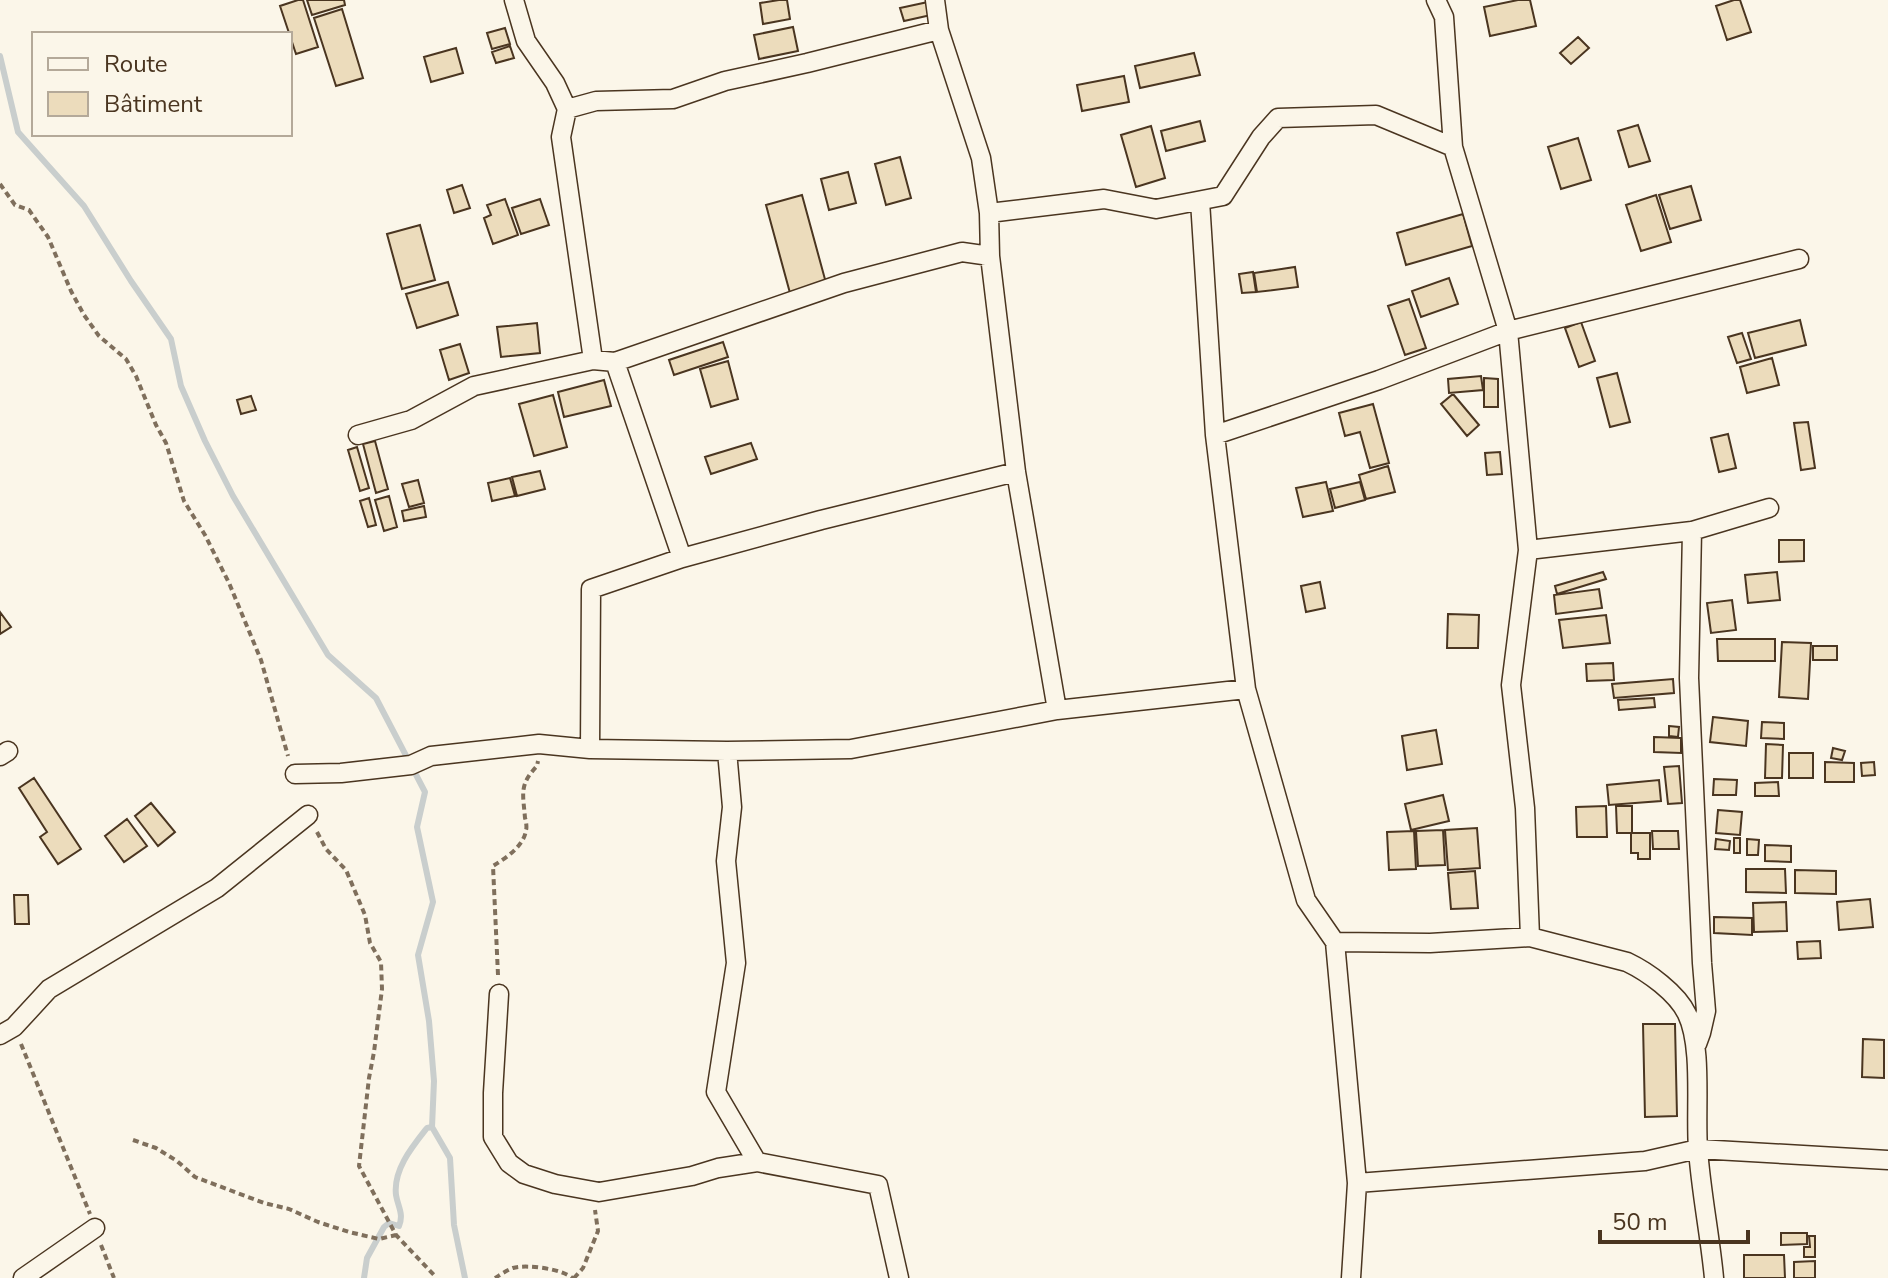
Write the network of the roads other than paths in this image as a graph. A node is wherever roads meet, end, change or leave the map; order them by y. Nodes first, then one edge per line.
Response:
1 (514, 0) edge
2 (935, 0) edge
3 (1436, 0) edge
4 (939, 30) junction
5 (567, 109) junction
6 (1453, 147) junction
7 (1200, 201) junction
8 (989, 213) junction
9 (990, 256) junction
10 (1799, 259) dead end
11 (1508, 331) junction
12 (593, 360) junction
13 (615, 362) junction
14 (358, 435) dead end
15 (1215, 435) junction
16 (1016, 472) junction
17 (1769, 508) dead end
18 (1692, 531) junction
19 (1528, 550) junction
20 (682, 558) junction
21 (1246, 689) junction
22 (1057, 710) junction
23 (590, 749) junction
24 (727, 751) junction
25 (295, 774) road end
26 (308, 815) road end
27 (1530, 937) junction
28 (1335, 942) junction
29 (499, 994) road end
30 (7, 1031) edge
31 (1696, 1046) junction
32 (1698, 1149) junction
33 (1888, 1160) edge
34 (757, 1162) junction
35 (1357, 1183) junction
36 (95, 1228) road end
37 (23, 1278) edge
38 (899, 1278) edge
39 (1351, 1278) edge
40 (1714, 1278) edge

1 - 5 street
2 - 4 street
3 - 6 street
4 - 5 street
4 - 8 street
5 - 12 street
6 - 7 street
6 - 11 street
7 - 8 street
7 - 15 street
8 - 9 street
9 - 13 street
9 - 16 street
10 - 11 street
11 - 15 street
11 - 19 street
12 - 13 street
12 - 14 street
13 - 20 street
15 - 21 street
16 - 20 street
16 - 22 street
17 - 18 street
18 - 19 street
18 - 31 street
19 - 27 street
20 - 23 street
21 - 22 street
21 - 28 street
22 - 24 street
23 - 24 street
23 - 25 street
24 - 34 street
26 - 30 street
27 - 28 street
27 - 31 street
28 - 35 street
29 - 34 street
31 - 32 street
32 - 33 street
32 - 35 street
32 - 40 street
34 - 38 street
35 - 39 street
36 - 37 street

